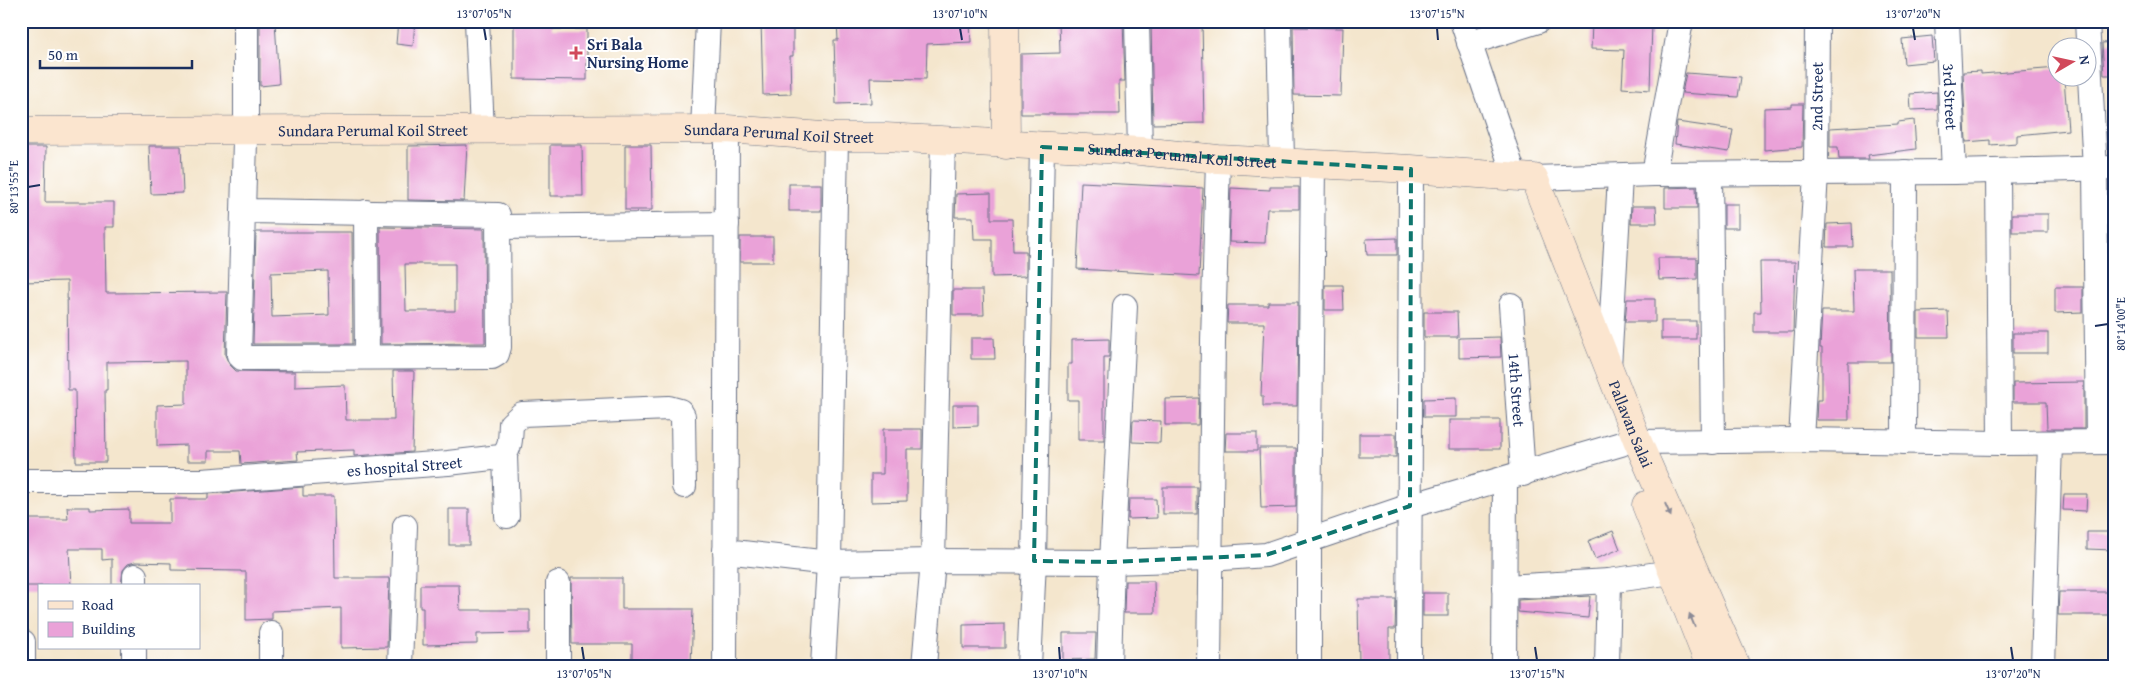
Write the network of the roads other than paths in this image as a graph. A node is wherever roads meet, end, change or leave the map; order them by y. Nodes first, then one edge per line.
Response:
1 (246, 21) edge
2 (477, 21) edge
3 (708, 21) edge
4 (1005, 21) edge
5 (1137, 21) edge
6 (1279, 21) edge
7 (1538, 21) edge
8 (1681, 21) edge
9 (1817, 21) edge
10 (1947, 21) edge
11 (2087, 21) edge
12 (1465, 32) edge
13 (715, 129) junction
14 (246, 130) junction
15 (482, 130) junction
16 (21, 131) edge
17 (836, 137) junction
18 (943, 141) junction
19 (1006, 145) junction
20 (1042, 147) junction
21 (1140, 152) junction
22 (1218, 158) junction
23 (1282, 161) junction
24 (1313, 164) junction
25 (2104, 168) edge
26 (1411, 169) junction
27 (1998, 171) junction
28 (1905, 172) junction
29 (1954, 172) junction
30 (1816, 173) junction
31 (1654, 174) junction
32 (1710, 174) junction
33 (1620, 176) junction
34 (1524, 177) junction
35 (243, 211) junction
36 (366, 212) junction
37 (727, 224) junction
38 (499, 227) junction
39 (1512, 305) dead end
40 (1125, 306) dead end
41 (366, 357) junction
42 (1609, 368) junction
43 (1801, 440) junction
44 (1713, 442) junction
45 (1904, 442) junction
46 (2106, 442) edge
47 (1629, 443) junction
48 (2000, 443) junction
49 (2050, 443) junction
50 (505, 454) junction
51 (1514, 477) junction
52 (21, 482) edge
53 (684, 486) dead end
54 (1410, 506) junction
55 (507, 516) dead end
56 (405, 526) dead end
57 (1309, 541) junction
58 (725, 551) junction
59 (1209, 559) junction
60 (933, 561) junction
61 (1034, 561) junction
62 (1112, 562) junction
63 (829, 563) junction
64 (1672, 572) junction
65 (1609, 580) junction
66 (558, 583) dead end
67 (1504, 587) junction
68 (272, 633) dead end
69 (28, 642) edge
70 (134, 650) edge
71 (23, 666) edge
72 (134, 666) edge
73 (271, 666) edge
74 (400, 666) edge
75 (558, 666) edge
76 (725, 666) edge
77 (823, 666) edge
78 (924, 666) edge
79 (1029, 666) edge
80 (1110, 666) edge
81 (1209, 666) edge
82 (1309, 666) edge
83 (1409, 666) edge
84 (1504, 666) edge
85 (1607, 666) edge
86 (1710, 666) edge
87 (1736, 666) edge
88 (2043, 666) edge

1 - 14 street
2 - 15 street
3 - 13 street
4 - 19 street
5 - 21 street
6 - 23 street
7 - 12 street
8 - 31 street
9 - 30 street, 2nd Street
10 - 29 street, 3rd Street
11 - 25 street
12 - 34 street
13 - 15 street, Sundara Perumal Koil Street
13 - 17 street, Sundara Perumal Koil Street
13 - 37 street
14 - 15 street, Sundara Perumal Koil Street
14 - 16 street, Sundara Perumal Koil Street
14 - 35 street
17 - 18 street, Sundara Perumal Koil Street
17 - 63 street
18 - 19 street, Sundara Perumal Koil Street
18 - 60 street
19 - 20 street, Sundara Perumal Koil Street
20 - 21 street, Sundara Perumal Koil Street
20 - 61 street
21 - 22 street, Sundara Perumal Koil Street
22 - 23 street, Sundara Perumal Koil Street
22 - 59 street
23 - 24 street, Sundara Perumal Koil Street
24 - 26 street, Sundara Perumal Koil Street
24 - 57 street
25 - 27 street
25 - 46 street
26 - 34 street, Sundara Perumal Koil Street
26 - 54 street
27 - 29 street
27 - 48 street
28 - 29 street
28 - 30 street
28 - 45 street
30 - 32 street
30 - 43 street, 2nd Street
31 - 32 street
31 - 33 street
32 - 44 street
33 - 34 street
33 - 42 street
34 - 42 street, Pallavan Salai
34 - 47 street
35 - 36 street
35 - 41 street
36 - 38 street
36 - 41 street
37 - 38 street
37 - 58 street
38 - 41 street
39 - 51 street, 14th Street
40 - 62 street
42 - 47 street, Pallavan Salai
43 - 44 street
43 - 45 street
44 - 47 street
45 - 48 street
46 - 49 street
47 - 51 street
47 - 64 street
47 -> 87 street, Pallavan Salai
48 - 49 street
49 - 88 street
50 - 52 street, es hospital Street
50 - 53 street
50 - 55 street
51 - 54 street
51 - 67 street, 14th Street
54 - 57 street
54 - 83 street
56 - 74 street
57 - 59 street
57 - 82 street
58 - 63 street
58 - 76 street
59 - 62 street
59 - 81 street
60 - 61 street
60 - 63 street
60 - 78 street
61 - 62 street
61 - 79 street
62 - 80 street
63 - 77 street
64 - 65 street
86 -> 64 street
65 - 67 street
65 - 85 street
66 - 75 street
67 - 84 street, 14th Street
68 - 73 street
69 - 71 street
70 - 72 street

